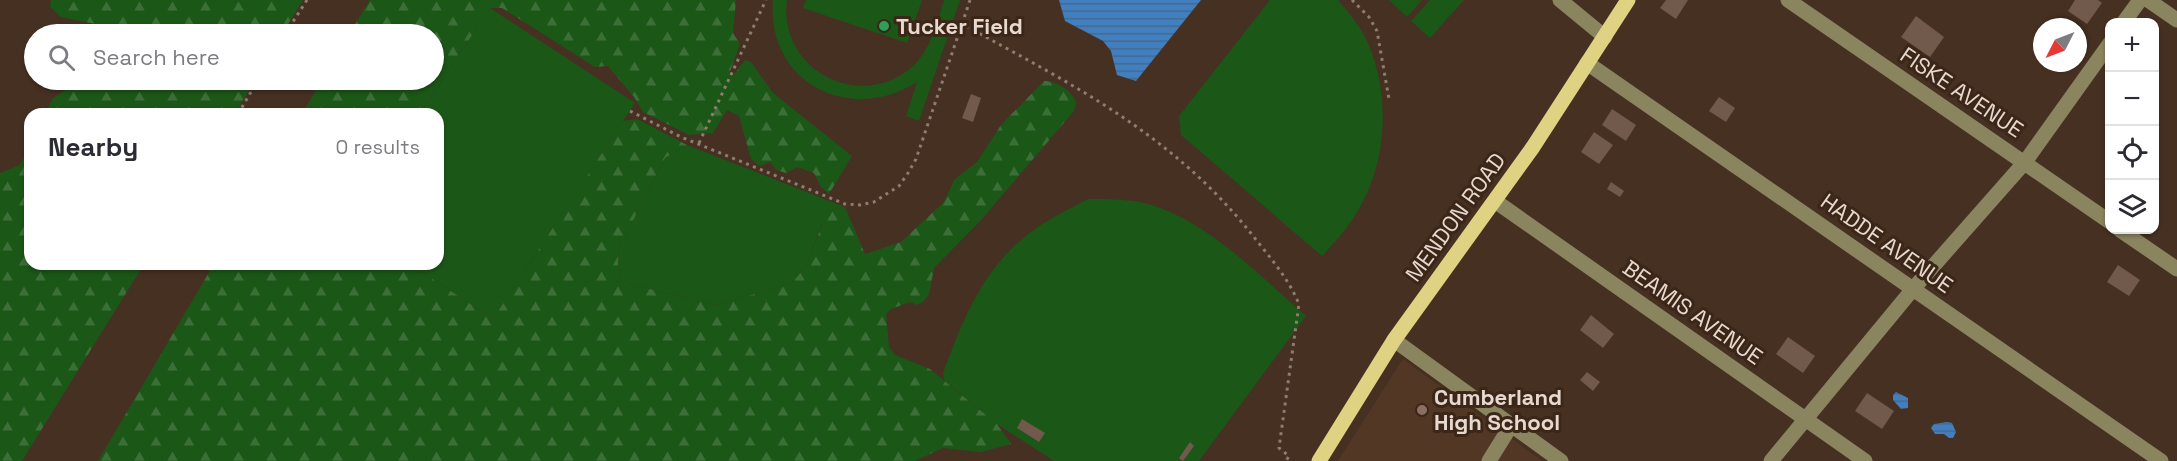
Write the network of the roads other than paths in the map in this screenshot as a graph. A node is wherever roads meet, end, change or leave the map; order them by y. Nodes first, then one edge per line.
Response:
1 (1560, 0) edge
2 (1628, 0) edge
3 (1788, 0) edge
4 (2140, 0) edge
5 (2148, 0) edge
6 (2127, 18) edge
7 (2177, 20) edge
8 (1605, 37) junction
9 (2105, 49) edge
10 (1587, 63) junction
11 (2025, 162) junction
12 (1495, 201) junction
13 (2105, 219) edge
14 (2126, 234) edge
15 (2177, 270) edge
16 (1913, 289) junction
17 (1394, 340) junction
18 (1806, 419) junction
19 (1512, 424) junction
20 (1319, 461) edge
21 (1489, 461) edge
22 (1561, 461) edge
23 (1771, 461) edge
24 (1865, 461) edge
25 (2161, 461) edge

1 - 8 street
2 - 8 main road, MENDON ROAD
3 - 11 street, FISKE AVENUE
4 - 6 street
5 - 7 street
8 - 10 main road, MENDON ROAD
9 - 11 street
10 - 12 main road, MENDON ROAD
10 - 16 street, HADDE AVENUE
11 - 13 street, FISKE AVENUE
11 - 16 street
12 - 17 main road, MENDON ROAD
12 - 18 street, BEAMIS AVENUE
14 - 15 street
16 - 18 street
16 - 25 street, HADDE AVENUE
17 - 19 street
17 - 20 main road, MENDON ROAD
18 - 23 street
18 - 24 street, BEAMIS AVENUE
19 - 21 street
19 - 22 street

